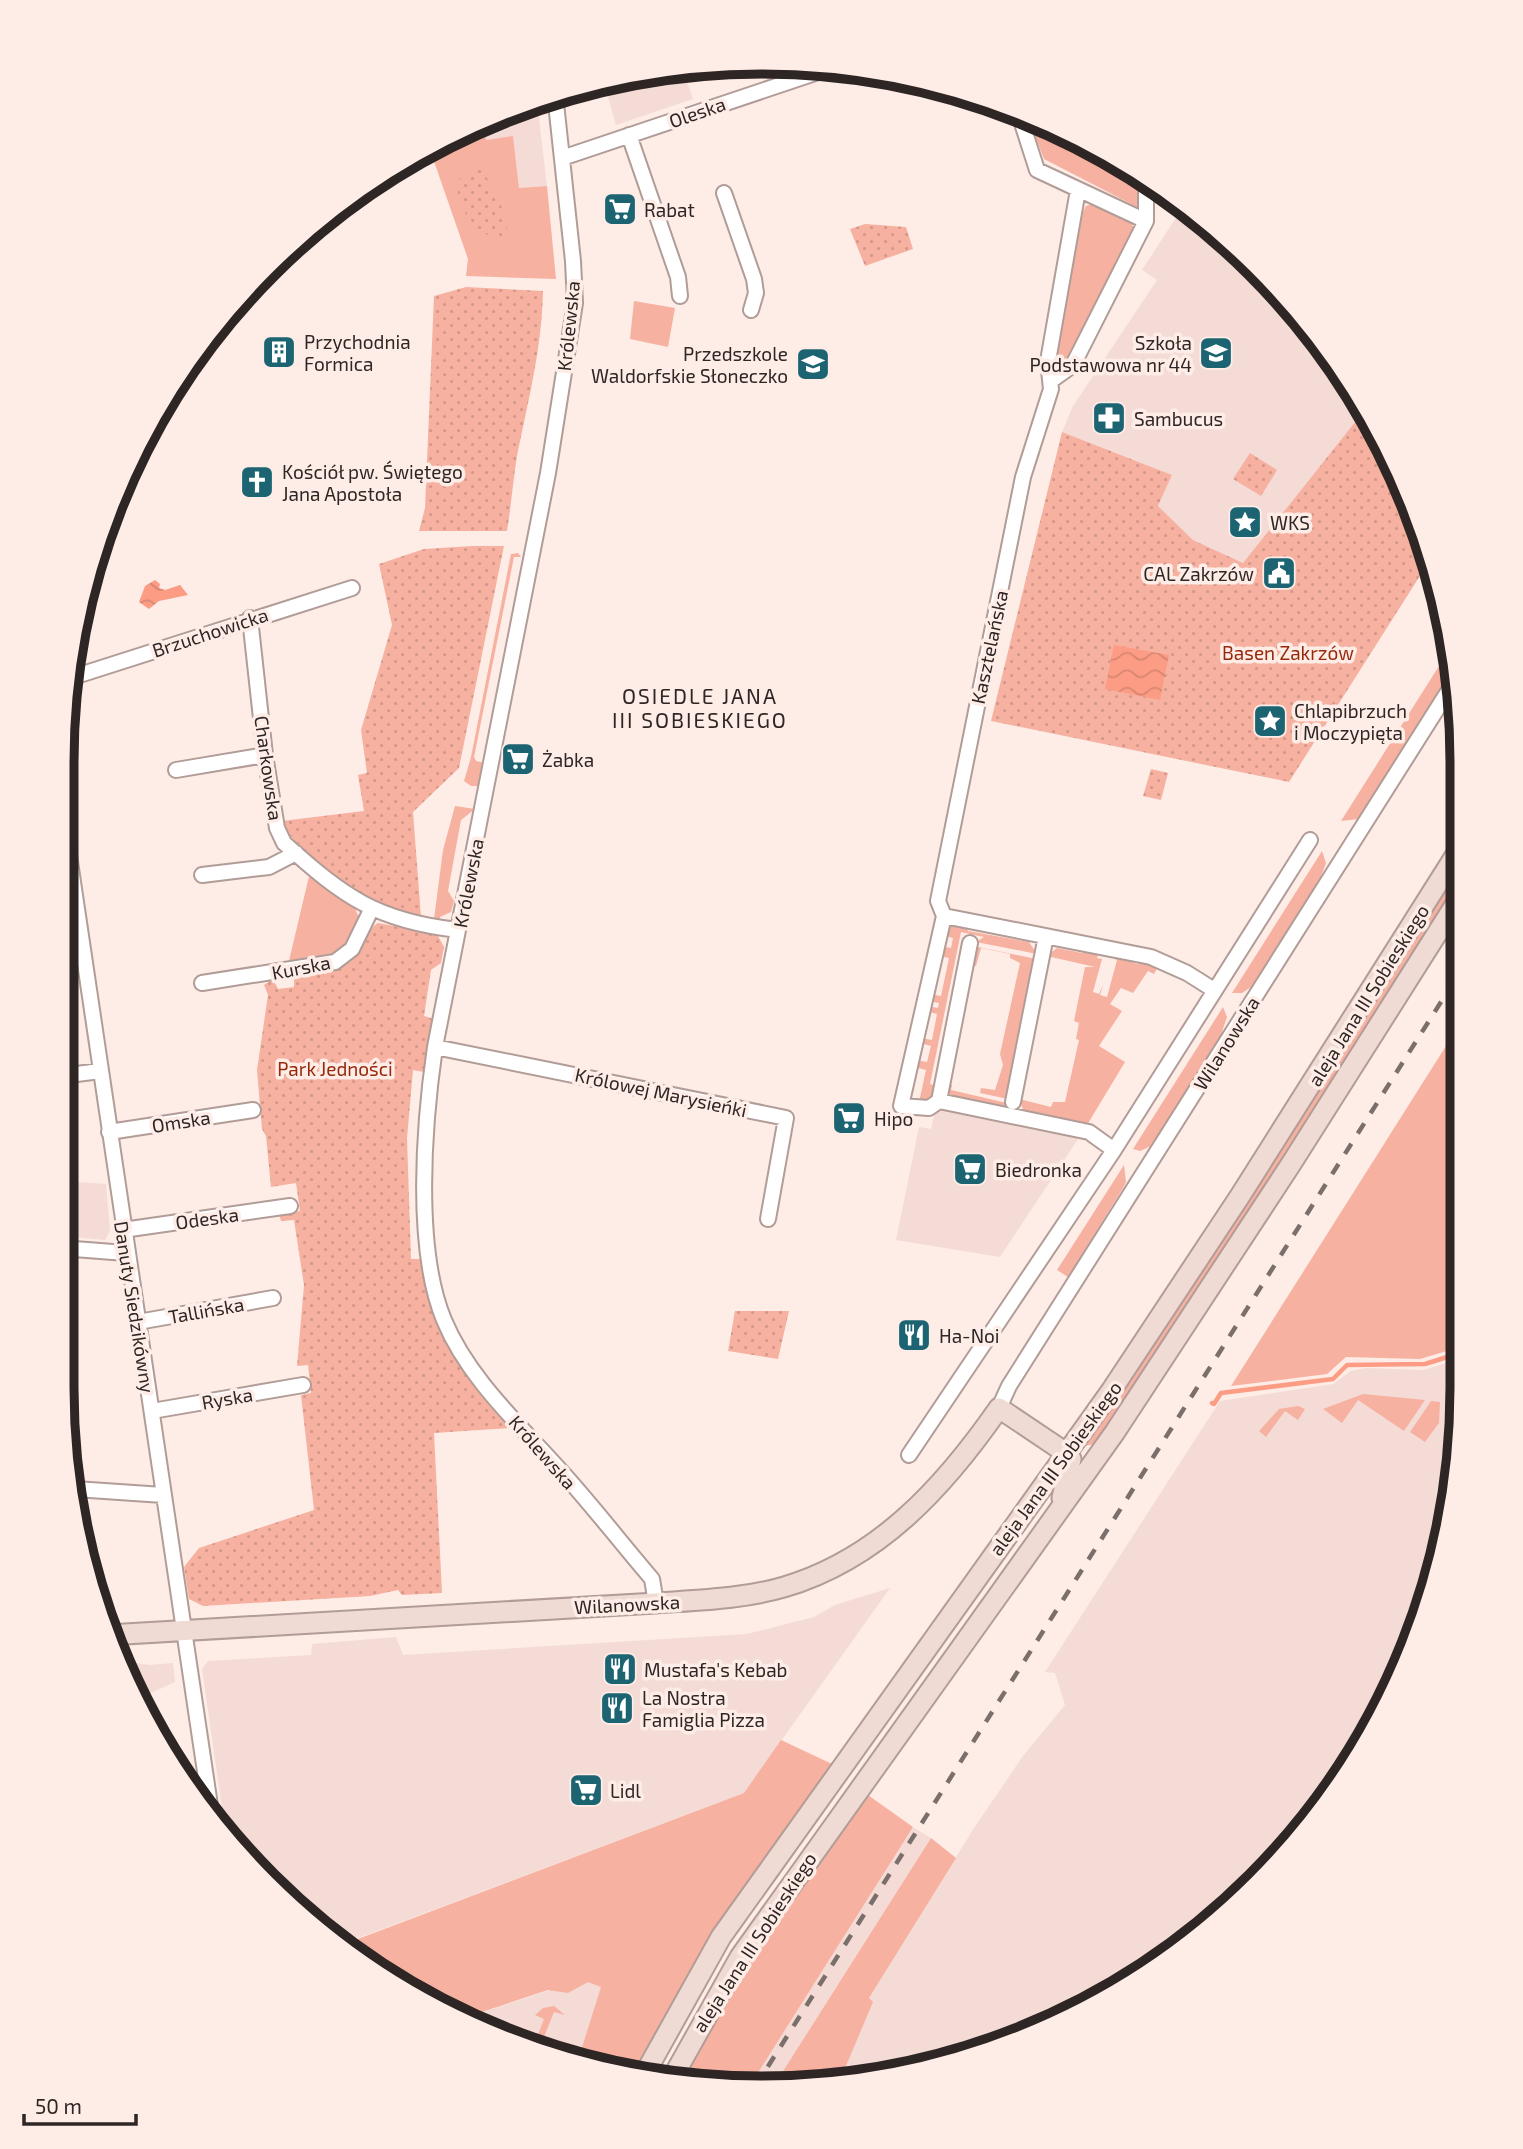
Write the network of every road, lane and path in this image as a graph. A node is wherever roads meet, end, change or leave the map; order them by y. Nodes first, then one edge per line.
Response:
1 (808, 75) edge
2 (556, 105) edge
3 (1023, 125) edge
4 (629, 135) junction
5 (562, 158) junction
6 (1078, 190) junction
7 (1146, 190) edge
8 (724, 193) dead end
9 (1146, 221) junction
10 (680, 296) dead end
11 (751, 310) dead end
12 (1052, 380) junction
13 (352, 588) dead end
14 (250, 618) junction
15 (79, 675) edge
16 (1446, 695) edge
17 (265, 755) junction
18 (176, 770) dead end
19 (1310, 840) dead end
20 (296, 853) junction
21 (1450, 864) edge
22 (202, 875) dead end
23 (74, 891) edge
24 (371, 909) junction
25 (1450, 913) edge
26 (944, 916) junction
27 (458, 930) junction
28 (1046, 936) junction
29 (970, 943) dead end
30 (202, 983) dead end
31 (1214, 989) junction
32 (435, 1047) junction
33 (100, 1070) junction
34 (74, 1074) edge
35 (939, 1101) junction
36 (1013, 1102) dead end
37 (253, 1110) dead end
38 (109, 1132) junction
39 (1114, 1150) junction
40 (290, 1206) dead end
41 (768, 1219) dead end
42 (123, 1230) junction
43 (74, 1249) edge
44 (126, 1253) junction
45 (273, 1298) dead end
46 (138, 1322) junction
47 (303, 1385) dead end
48 (999, 1408) junction
49 (152, 1411) junction
50 (1066, 1452) junction
51 (909, 1455) dead end
52 (81, 1489) edge
53 (163, 1495) junction
54 (1057, 1512) junction
55 (656, 1603) junction
56 (183, 1630) junction
57 (120, 1635) edge
58 (209, 1796) edge
59 (649, 2066) edge
60 (676, 2070) edge

1 - 4 street, Oleska
2 - 5 street, Królewska
3 - 6 street
4 - 5 street, Oleska
4 - 10 street
5 - 27 street, Królewska
6 - 9 street
6 - 12 street, Kasztelańska
7 - 9 street
8 - 11 street
9 - 12 street
12 - 26 street, Kasztelańska
13 - 14 street, Brzuchowicka
14 - 15 street, Brzuchowicka
14 - 17 street, Charkowska
16 - 48 street, Wilanowska
17 - 18 street
17 - 20 street, Charkowska
19 - 31 street
20 - 22 street
20 - 24 street, Charkowska
21 - 50 main road, aleja Jana III Sobieskiego
23 - 33 street, Danuty Siedzikówny
24 - 27 street, Charkowska
24 - 30 street, Kurska
25 - 54 main road, aleja Jana III Sobieskiego
26 - 28 street
26 - 35 street, Kasztelańska
27 - 32 street, Królewska
28 - 31 street
28 - 36 street
29 - 35 street
31 - 39 street
32 - 41 street, Królowej Marysieńki
32 - 55 street, Królewska
33 - 34 street
33 - 38 street, Danuty Siedzikówny
35 - 39 street
37 - 38 street, Omska
38 - 42 street, Danuty Siedzikówny
39 - 51 street
40 - 42 street, Odeska
42 - 44 street, Danuty Siedzikówny
43 - 44 street
44 - 46 street, Danuty Siedzikówny
45 - 46 street, Tallińska
46 - 49 street, Danuty Siedzikówny
47 - 49 street, Ryska
48 - 50 main road
48 - 55 main road, Wilanowska
49 - 53 street, Danuty Siedzikówny
50 - 54 main road
50 - 59 main road, aleja Jana III Sobieskiego
52 - 53 street
53 - 56 street, Danuty Siedzikówny
54 - 60 main road, aleja Jana III Sobieskiego
55 - 56 main road, Wilanowska
56 - 57 main road, Wilanowska
56 - 58 street, Danuty Siedzikówny

